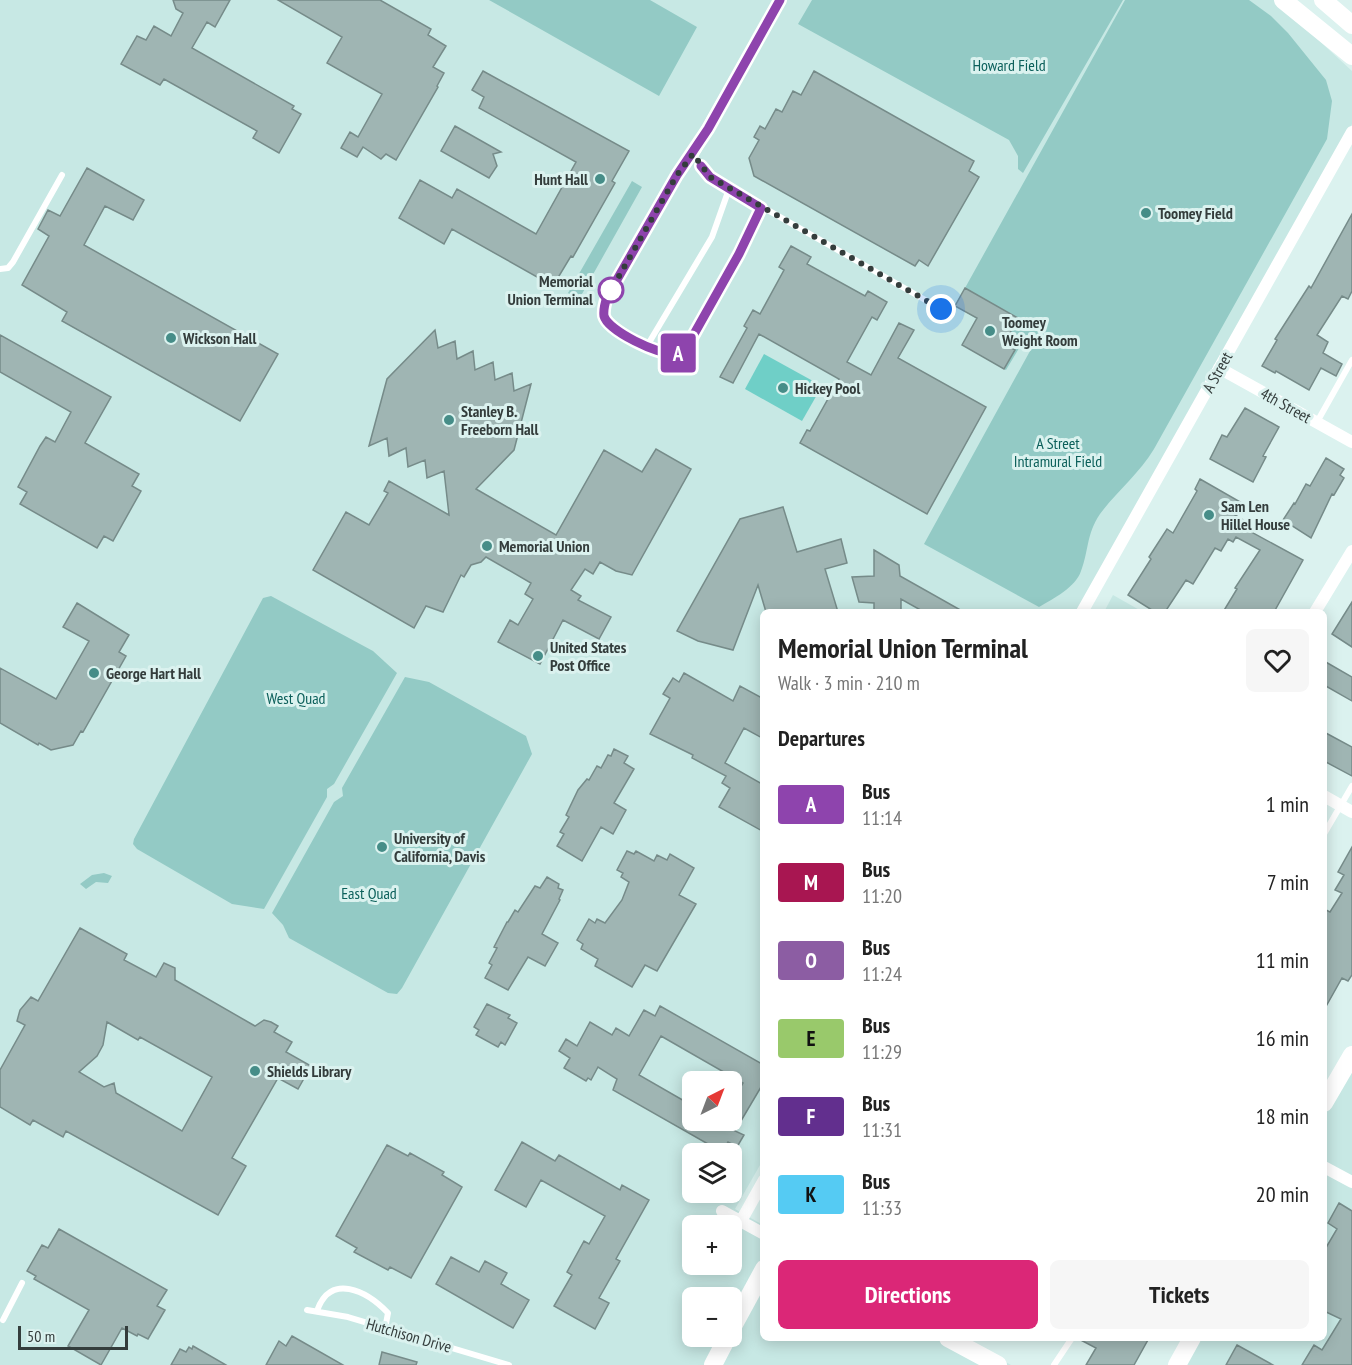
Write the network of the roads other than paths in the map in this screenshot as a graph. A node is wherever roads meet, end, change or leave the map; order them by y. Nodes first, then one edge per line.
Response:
1 (780, 0) edge
2 (1283, 0) edge
3 (1323, 0) edge
4 (1352, 25) edge
5 (1352, 56) edge
6 (1352, 132) edge
7 (693, 154) junction
8 (62, 175) dead end
9 (729, 189) junction
10 (761, 208) junction
11 (0, 269) edge
12 (941, 309) dead end
13 (647, 346) junction
14 (1352, 360) edge
15 (1219, 368) junction
16 (1317, 422) junction
17 (1352, 442) edge
18 (1352, 551) edge
19 (1084, 609) edge
20 (1317, 609) edge
21 (1352, 786) edge
22 (1327, 798) edge
23 (1346, 809) edge
24 (1327, 831) edge
25 (1352, 1055) edge
26 (1327, 1098) edge
27 (1327, 1169) edge
28 (1352, 1182) edge
29 (760, 1187) edge
30 (722, 1211) dead end
31 (730, 1215) edge
32 (742, 1219) edge
33 (742, 1222) edge
34 (760, 1232) edge
35 (760, 1276) edge
36 (22, 1283) dead end
37 (308, 1310) dead end
38 (742, 1310) edge
39 (317, 1311) junction
40 (3, 1320) dead end
41 (385, 1329) junction
42 (954, 1341) edge
43 (1070, 1341) edge
44 (1190, 1341) edge
45 (722, 1347) edge
46 (509, 1365) edge
47 (712, 1365) edge
48 (998, 1365) edge
49 (1054, 1365) edge
50 (1177, 1365) edge

1 - 7 street
2 - 5 street
3 - 4 street
6 - 15 street, A Street
7 - 9 lane
7 - 13 lane
8 - 11 lane
9 - 10 lane
9 - 13 lane
10 - 12 lane
10 - 13 lane
14 - 16 lane
15 - 16 street, 4th Street
15 - 19 street, A Street
16 - 17 street, 4th Street
18 - 20 street
21 - 23 lane
22 - 23 street
23 - 24 lane
25 - 26 street
27 - 28 street
29 - 32 street
30 - 31 street
33 - 34 street
35 - 38 street
36 - 40 lane
37 - 39 lane, Hutchison Drive
39 - 41 lane, Hutchison Drive
39 - 41 lane
41 - 46 lane, Hutchison Drive
42 - 48 street
43 - 49 lane
44 - 50 street
45 - 47 street

